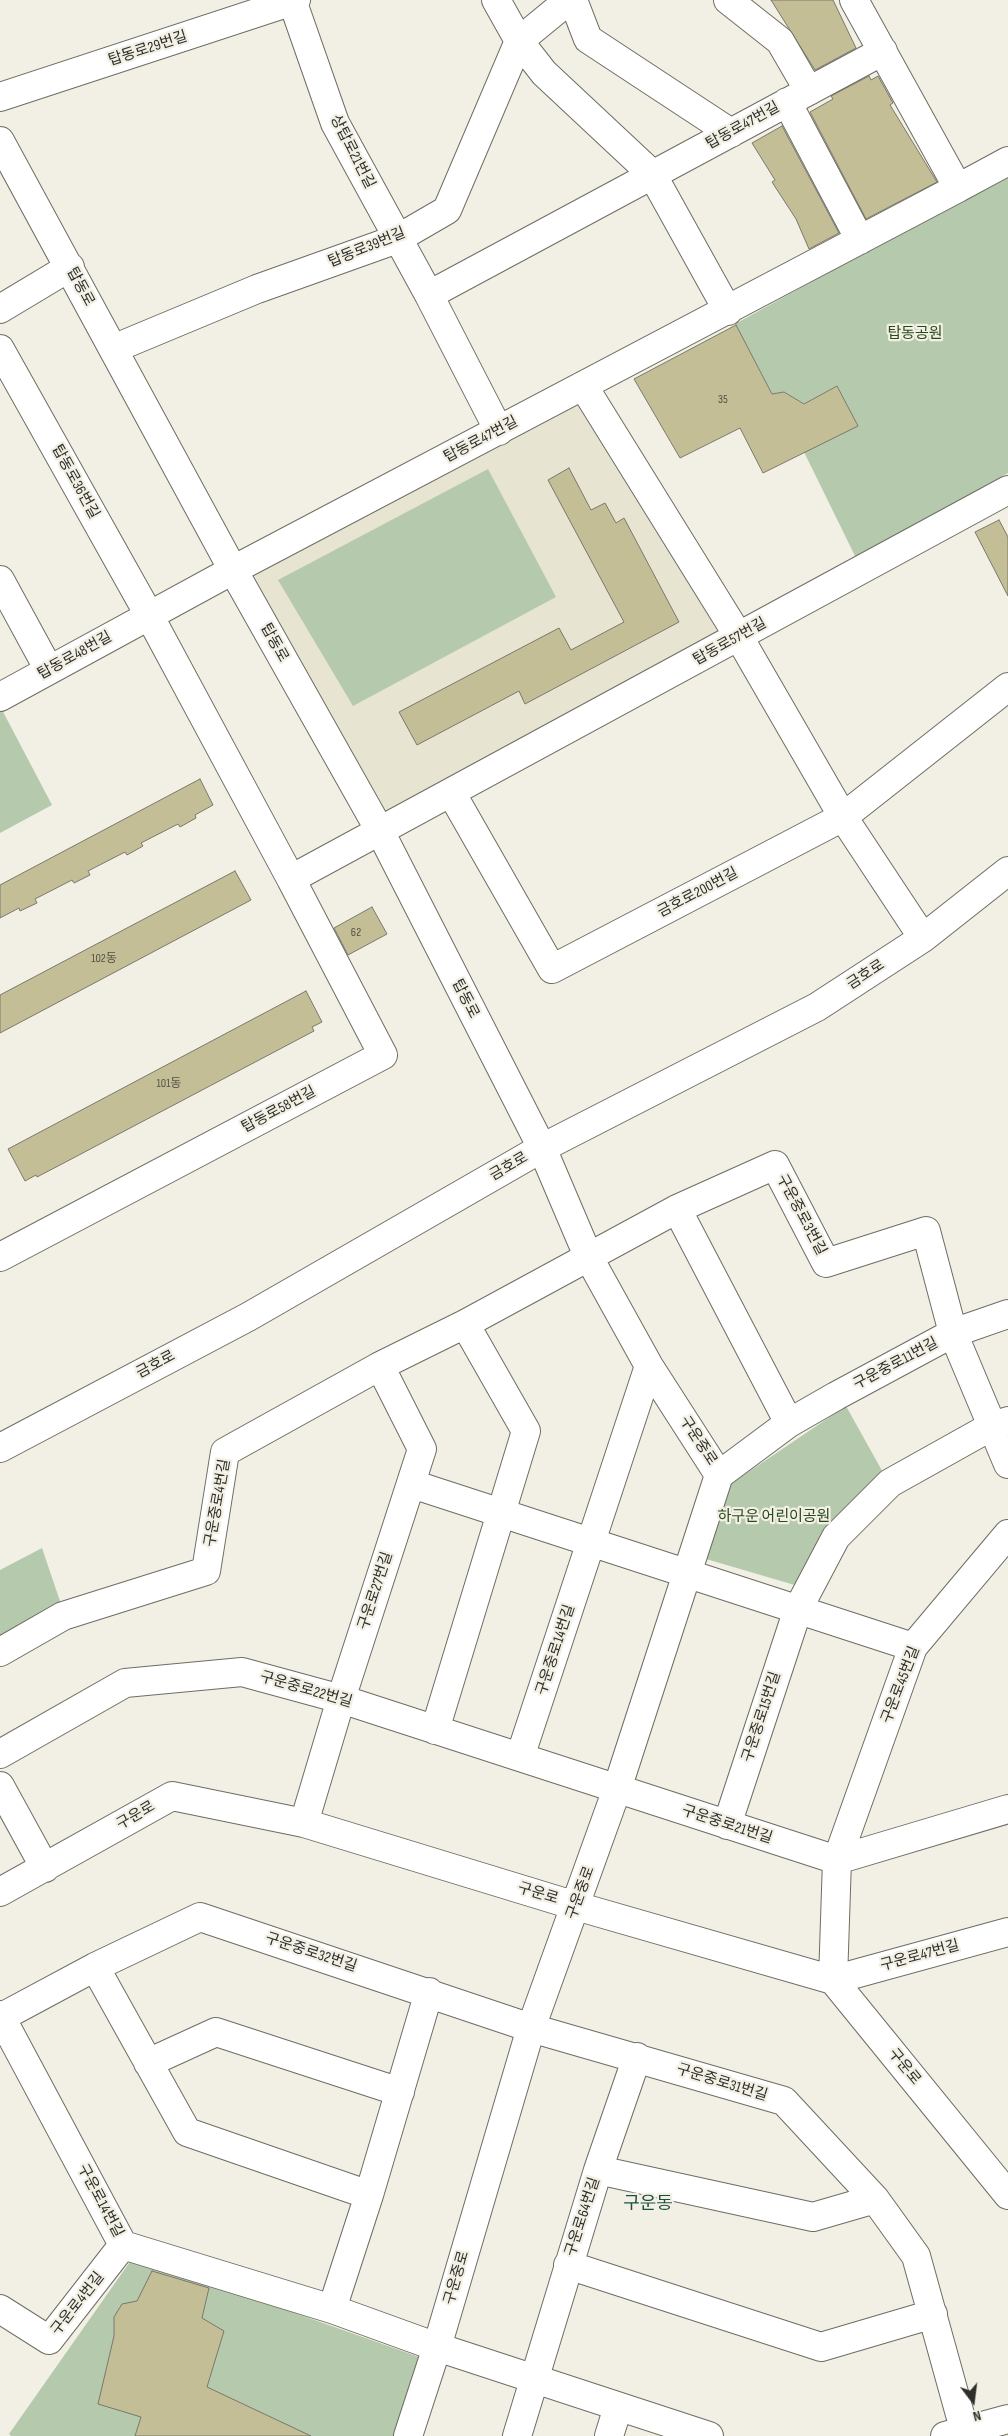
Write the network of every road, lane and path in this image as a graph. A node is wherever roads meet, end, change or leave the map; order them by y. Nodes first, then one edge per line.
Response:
1 (496, 0) edge
2 (569, 0) edge
3 (573, 0) edge
4 (728, 0) edge
5 (854, 0) edge
6 (293, 1) edge
7 (519, 41) junction
8 (883, 51) junction
9 (798, 96) junction
10 (0, 97) edge
11 (731, 133) junction
12 (0, 141) edge
13 (1008, 161) edge
14 (652, 174) junction
15 (958, 188) junction
16 (397, 239) junction
17 (860, 240) junction
18 (70, 267) junction
19 (430, 295) junction
20 (0, 309) edge
21 (728, 311) junction
22 (0, 349) edge
23 (113, 349) junction
24 (584, 387) junction
25 (499, 431) junction
26 (1008, 490) edge
27 (233, 570) junction
28 (0, 580) edge
29 (149, 616) junction
30 (739, 637) junction
31 (49, 670) junction
32 (1008, 687) edge
33 (0, 697) edge
34 (452, 794) junction
35 (843, 817) junction
36 (380, 831) junction
37 (1008, 871) edge
38 (292, 879) junction
39 (923, 938) junction
40 (542, 1148) junction
41 (677, 1209) junction
42 (588, 1256) junction
43 (0, 1257) edge
44 (1008, 1314) edge
45 (464, 1324) junction
46 (953, 1334) junction
47 (380, 1366) junction
48 (649, 1366) junction
49 (789, 1423) junction
50 (1000, 1424) edge
51 (0, 1448) edge
52 (1008, 1464) edge
53 (719, 1475) junction
54 (412, 1484) junction
55 (501, 1513) junction
56 (1008, 1534) edge
57 (591, 1542) junction
58 (687, 1573) junction
59 (798, 1610) junction
60 (913, 1647) junction
61 (0, 1652) edge
62 (341, 1699) junction
63 (435, 1730) junction
64 (0, 1754) edge
65 (520, 1758) junction
66 (0, 1786) edge
67 (618, 1789) junction
68 (1008, 1809) edge
69 (304, 1822) junction
70 (726, 1825) junction
71 (837, 1860) junction
72 (45, 1868) junction
73 (0, 1892) edge
74 (576, 1906) junction
75 (1008, 1932) edge
76 (95, 1967) junction
77 (833, 1980) junction
78 (429, 1992) junction
79 (0, 2016) edge
80 (531, 2028) junction
81 (637, 2058) junction
82 (148, 2063) junction
83 (400, 2092) junction
84 (598, 2170) junction
85 (369, 2195) junction
86 (1008, 2195) edge
87 (875, 2199) junction
88 (123, 2245) junction
89 (568, 2265) junction
90 (0, 2309) edge
91 (332, 2309) junction
92 (933, 2314) junction
93 (437, 2347) junction
94 (534, 2379) junction
95 (618, 2408) junction
96 (1008, 2419) edge
97 (958, 2434) edge
98 (408, 2436) edge
99 (517, 2436) edge
100 (609, 2436) edge
101 (709, 2436) edge

1 - 7 street
2 - 7 street, 탑동로39번길
3 - 11 street
4 - 9 street
5 - 8 street
6 - 10 street, 탑동로29번길
6 - 16 street, 상탑로21번길
7 - 14 street
7 - 16 street, 탑동로39번길
8 - 9 street, 탑동로47번길
8 - 15 street
9 - 11 street, 탑동로47번길
9 - 17 street, 탑동로47번길
11 - 14 street, 탑동로47번길
12 - 18 street, 탑동로
13 - 15 street, 탑동로47번길
14 - 19 street
14 - 21 street
15 - 17 street, 탑동로47번길
16 - 19 street, 상탑로21번길
16 - 23 street, 탑동로39번길
17 - 21 street, 탑동로47번길
18 - 20 street
18 - 23 street, 탑동로
19 - 25 street, 상탑로21번길
21 - 24 street, 탑동로47번길
22 - 29 street, 탑동로36번길
23 - 27 street, 탑동로
24 - 25 street, 탑동로47번길
24 - 30 street
25 - 27 street, 탑동로47번길
26 - 30 street, 탑동로57번길
27 - 29 street, 탑동로48번길
27 - 36 street, 탑동로
28 - 31 street
29 - 31 street, 탑동로48번길
29 - 38 street, 탑동로58번길
30 - 34 street, 탑동로57번길
30 - 35 street
31 - 33 street, 탑동로48번길
32 - 35 street, 금호로200번길
34 - 35 street, 금호로200번길
34 - 36 street, 탑동로57번길
35 - 39 street
36 - 38 street
36 - 40 street, 탑동로
37 - 39 street, 금호로
38 - 43 street, 탑동로58번길
39 - 40 street, 금호로
40 - 42 street, 구운중로
40 - 51 street, 금호로
41 - 42 street, 구운중로3번길
41 - 46 street, 구운중로3번길
41 - 49 street
42 - 45 street, 구운중로4번길
42 - 48 street, 구운중로
44 - 46 street, 구운중로11번길
45 - 47 street, 구운중로4번길
45 - 55 street
46 - 49 street, 구운중로11번길
46 - 50 street
47 - 54 street, 구운로27번길
47 - 61 street, 구운중로4번길
48 - 53 street, 구운중로
48 - 57 street
49 - 53 street, 구운중로11번길
50 - 52 street
50 - 59 street
53 - 58 street, 구운중로
54 - 55 street
54 - 62 street, 구운로27번길
55 - 57 street
55 - 63 street
56 - 60 street, 구운로45번길
57 - 58 street
57 - 65 street, 구운중로14번길
58 - 59 street
58 - 67 street, 구운중로
59 - 60 street
59 - 70 street, 구운중로15번길
60 - 71 street, 구운로45번길
62 - 63 street, 구운중로22번길
62 - 64 street, 구운중로22번길
62 - 69 street, 구운로27번길
63 - 65 street, 구운중로22번길
65 - 67 street, 구운중로22번길
66 - 72 street
67 - 70 street, 구운중로21번길
67 - 74 street, 구운중로
68 - 71 street
69 - 72 street, 구운로
69 - 74 street, 구운로
70 - 71 street, 구운중로21번길
71 - 77 street, 구운로45번길
72 - 73 street, 구운로
74 - 77 street, 구운로
74 - 80 street, 구운중로
75 - 77 street, 구운로47번길
76 - 78 street, 구운중로32번길
76 - 79 street, 구운중로32번길
76 - 82 street
77 - 86 street, 구운로
78 - 80 street, 구운중로32번길
78 - 83 street
79 - 88 street, 구운로14번길
80 - 81 street, 구운중로31번길
80 - 93 street, 구운중로
81 - 84 street, 구운로64번길
81 - 87 street, 구운중로31번길
82 - 83 street
82 - 85 street
83 - 85 street
84 - 87 street
84 - 89 street, 구운로64번길
85 - 91 street
87 - 92 street, 구운중로31번길
88 - 90 street, 구운로4번길
88 - 91 street, 구운로14번길
89 - 92 street
89 - 94 street, 구운로64번길
91 - 93 street, 구운로14번길
92 - 97 street, 구운중로31번길
93 - 94 street
93 - 98 street, 구운중로
94 - 95 street
94 - 99 street, 구운로64번길
95 - 100 street
95 - 101 street
96 - 97 street

